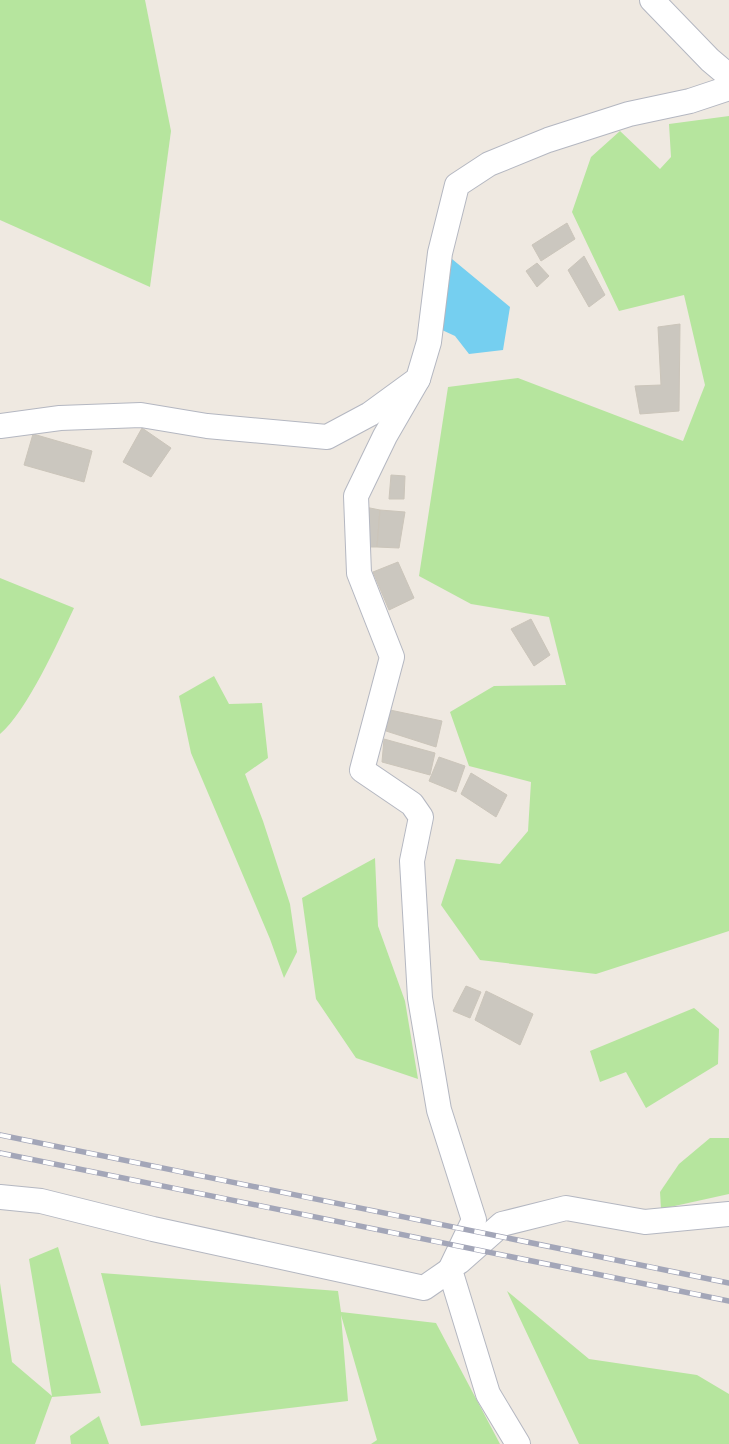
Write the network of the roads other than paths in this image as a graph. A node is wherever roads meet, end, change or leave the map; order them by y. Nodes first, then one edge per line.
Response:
1 (652, 0) edge
2 (729, 76) edge
3 (729, 88) edge
4 (418, 379) junction
5 (0, 426) edge
6 (0, 1197) edge
7 (729, 1214) edge
8 (450, 1270) junction
9 (518, 1444) edge

1 - 2 street
3 - 4 street
4 - 5 street
4 - 8 street
6 - 8 street
7 - 8 street
8 - 9 street

